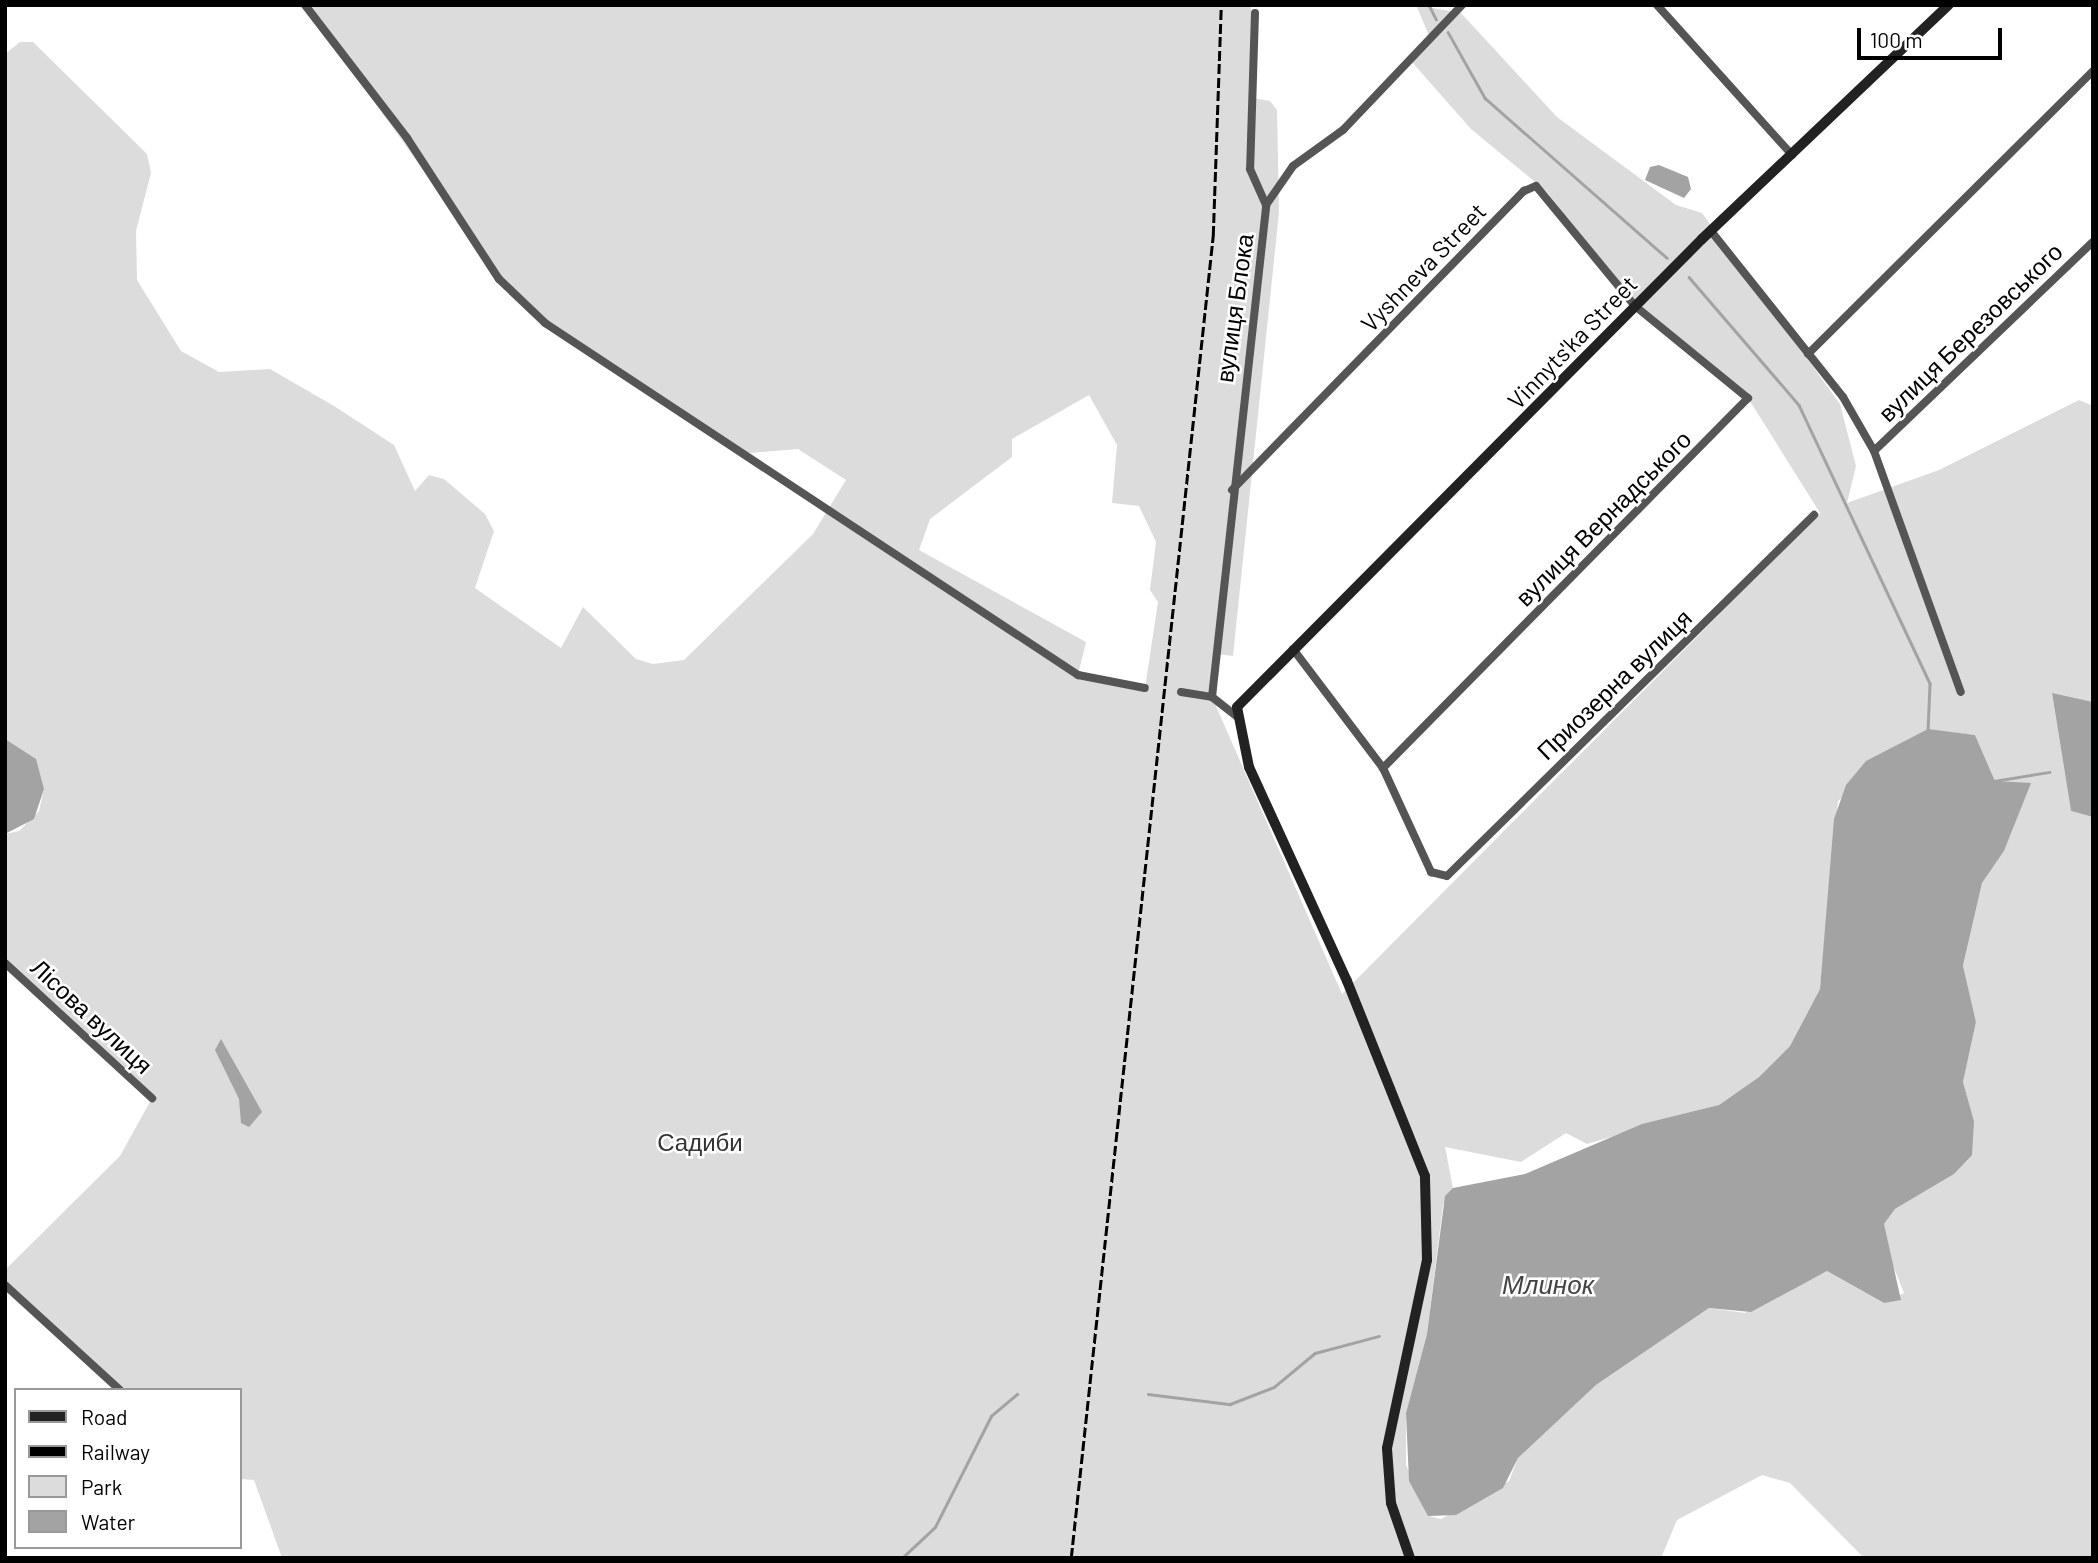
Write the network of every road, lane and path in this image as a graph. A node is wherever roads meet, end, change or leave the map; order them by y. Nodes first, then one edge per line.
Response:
1 (305, 5) edge
2 (1462, 5) edge
3 (1657, 5) edge
4 (1949, 5) edge
5 (1255, 13) dead end
6 (2093, 71) edge
7 (1792, 155) junction
8 (1266, 205) junction
9 (1711, 231) junction
10 (2093, 242) edge
11 (1635, 306) junction
12 (1808, 354) junction
13 (1874, 451) junction
14 (1232, 490) junction
15 (1814, 515) dead end
16 (1293, 649) junction
17 (1145, 688) dead end
18 (1181, 692) dead end
19 (1961, 692) dead end
20 (1212, 697) junction
21 (1236, 716) junction
22 (1383, 768) junction
23 (5, 963) edge
24 (152, 1098) dead end
25 (5, 1285) edge
26 (118, 1388) edge
27 (1410, 1558) edge

1 - 17 street
2 - 8 street, вулиця Блока
3 - 7 street
4 - 7 street, Vinnyts'ka Street
5 - 8 street
6 - 12 street
7 - 9 street, Vinnyts'ka Street
8 - 14 street, вулиця Блока
9 - 11 street, Vinnyts'ka Street
9 - 12 street
10 - 13 street, вулиця Березовського
11 - 14 street, Vyshneva Street
11 - 16 street, Vinnyts'ka Street
11 - 22 street, вулиця Вернадського
12 - 13 street
13 - 19 street
14 - 20 street, вулиця Блока
15 - 22 street, Приозерна вулиця
16 - 21 street, Vinnyts'ka Street
16 - 22 street
18 - 20 street
20 - 21 street
21 - 27 street
23 - 24 street, Лісова вулиця
25 - 26 street

